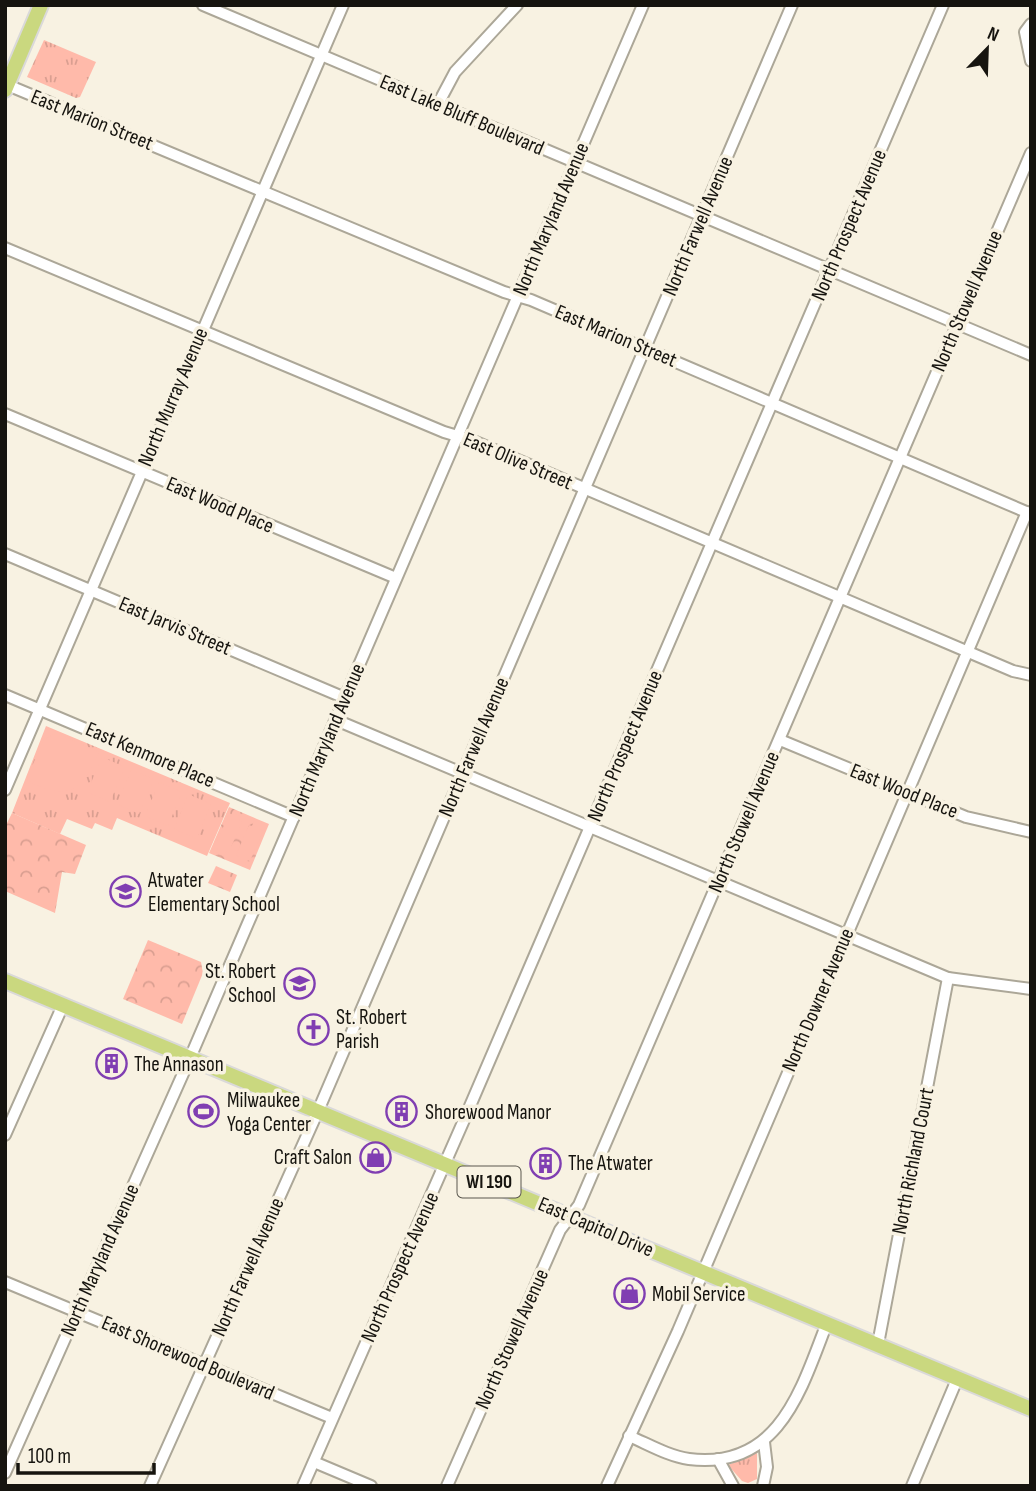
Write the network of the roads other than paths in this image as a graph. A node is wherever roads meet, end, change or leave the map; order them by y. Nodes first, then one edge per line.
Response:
1 (41, 5) edge
2 (204, 5) edge
3 (342, 5) edge
4 (517, 5) edge
5 (643, 5) edge
6 (792, 5) edge
7 (943, 5) edge
8 (1031, 24) edge
9 (321, 55) junction
10 (1031, 61) edge
11 (6, 86) edge
12 (438, 104) junction
13 (1031, 153) edge
14 (575, 163) junction
15 (262, 190) junction
16 (702, 217) junction
17 (5, 248) edge
18 (831, 270) junction
19 (518, 296) junction
20 (957, 324) junction
21 (202, 331) junction
22 (645, 349) junction
23 (1031, 355) edge
24 (773, 403) junction
25 (5, 414) edge
26 (458, 436) junction
27 (901, 457) junction
28 (141, 472) junction
29 (584, 489) junction
30 (1029, 513) edge
31 (712, 544) junction
32 (5, 554) edge
33 (396, 578) junction
34 (90, 591) junction
35 (840, 598) junction
36 (966, 651) junction
37 (1031, 675) edge
38 (5, 695) edge
39 (345, 698) junction
40 (40, 709) junction
41 (336, 720) junction
42 (780, 740) junction
43 (462, 774) junction
44 (5, 790) edge
45 (907, 793) junction
46 (294, 817) junction
47 (590, 827) junction
48 (1031, 832) edge
49 (719, 881) junction
50 (846, 935) junction
51 (948, 978) junction
52 (5, 981) edge
53 (1031, 989) edge
54 (63, 1005) junction
55 (190, 1058) junction
56 (318, 1111) junction
57 (5, 1135) edge
58 (445, 1164) junction
59 (569, 1216) junction
60 (703, 1272) junction
61 (5, 1282) edge
62 (78, 1311) junction
63 (827, 1323) junction
64 (878, 1344) junction
65 (204, 1366) junction
66 (958, 1377) junction
67 (1031, 1409) edge
68 (332, 1418) junction
69 (629, 1436) junction
70 (764, 1442) junction
71 (718, 1459) junction
72 (314, 1462) junction
73 (5, 1473) edge
74 (150, 1486) edge
75 (303, 1486) edge
76 (371, 1486) edge
77 (447, 1486) edge
78 (607, 1486) edge
79 (733, 1486) edge
80 (763, 1486) edge
81 (912, 1486) edge

1 - 11 main road
2 - 9 street, East Lake Bluff Boulevard
3 - 9 street, North Murray Avenue
4 - 12 street
5 - 14 street, North Maryland Avenue
6 - 16 street, North Farwell Avenue
7 - 18 street, North Prospect Avenue
8 - 10 street
9 - 12 street, East Lake Bluff Boulevard
9 - 15 street, North Murray Avenue
11 - 15 street, East Marion Street
12 - 14 street, East Lake Bluff Boulevard
13 - 20 street, North Stowell Avenue
14 - 16 street, East Lake Bluff Boulevard
14 - 19 street, North Maryland Avenue
15 - 19 street, East Marion Street
15 - 21 street, North Murray Avenue
16 - 18 street, East Lake Bluff Boulevard
16 - 22 street, North Farwell Avenue
17 - 21 street, East Olive Street
18 - 20 street, East Lake Bluff Boulevard
18 - 24 street, North Prospect Avenue
19 - 22 street, East Marion Street
19 - 26 street, North Maryland Avenue
20 - 23 street, East Lake Bluff Boulevard
20 - 27 street, North Stowell Avenue
21 - 26 street, East Olive Street
21 - 28 street, North Murray Avenue
22 - 24 street, East Marion Street
22 - 29 street, North Farwell Avenue
24 - 27 street, East Marion Street
24 - 31 street, North Prospect Avenue
25 - 28 street, East Wood Place
26 - 29 street, East Olive Street
26 - 33 street, North Maryland Avenue
27 - 30 street, East Marion Street
27 - 35 street, North Stowell Avenue
28 - 33 street, East Wood Place
28 - 34 street, North Murray Avenue
29 - 31 street, East Olive Street
29 - 43 street, North Farwell Avenue
30 - 36 street, North Downer Avenue
31 - 35 street, East Olive Street
31 - 47 street, North Prospect Avenue
32 - 34 street, East Jarvis Street
33 - 39 street, North Maryland Avenue
34 - 39 street, East Jarvis Street
34 - 40 street, North Murray Avenue
35 - 36 street, East Olive Street
35 - 42 street, North Stowell Avenue
36 - 37 street, East Olive Street
36 - 45 street, North Downer Avenue
38 - 40 street, East Kenmore Place
39 - 41 street, North Maryland Avenue
40 - 44 street, North Murray Avenue
40 - 46 street, East Kenmore Place
41 - 43 street
41 - 46 street, North Maryland Avenue
42 - 45 street, East Wood Place
42 - 49 street, North Stowell Avenue
43 - 47 street
43 - 56 street, North Farwell Avenue
45 - 48 street, East Wood Place
45 - 50 street, North Downer Avenue
46 - 55 street, North Maryland Avenue
47 - 49 street
47 - 58 street, North Prospect Avenue
49 - 50 street
49 - 59 street, North Stowell Avenue
50 - 51 street
50 - 60 street, North Downer Avenue
51 - 53 street
51 - 64 street, North Richland Court
52 - 54 main road, East Capitol Drive / WI 190
54 - 55 main road, East Capitol Drive / WI 190
54 - 57 street
55 - 56 main road, East Capitol Drive / WI 190
55 - 62 street, North Maryland Avenue
56 - 58 main road, East Capitol Drive / WI 190
56 - 65 street, North Farwell Avenue
58 - 59 main road, East Capitol Drive / WI 190
58 - 68 street, North Prospect Avenue
59 - 60 main road, East Capitol Drive / WI 190
59 - 77 street, North Stowell Avenue
60 - 63 main road, East Capitol Drive / WI 190
60 - 69 street, North Downer Avenue
61 - 62 street, East Shorewood Boulevard
62 - 65 street, East Shorewood Boulevard
62 - 73 street, North Maryland Avenue
63 - 64 main road, East Capitol Drive / WI 190
63 - 70 street
64 - 66 main road, East Capitol Drive / WI 190
65 - 68 street, East Shorewood Boulevard
65 - 74 street, North Farwell Avenue
66 - 67 main road, East Capitol Drive / WI 190
66 - 81 street
68 - 72 street, North Prospect Avenue
69 - 71 street
69 - 78 street, North Downer Avenue
70 - 71 street
70 - 80 street
71 - 79 street
72 - 75 street, North Prospect Avenue
72 - 76 street

